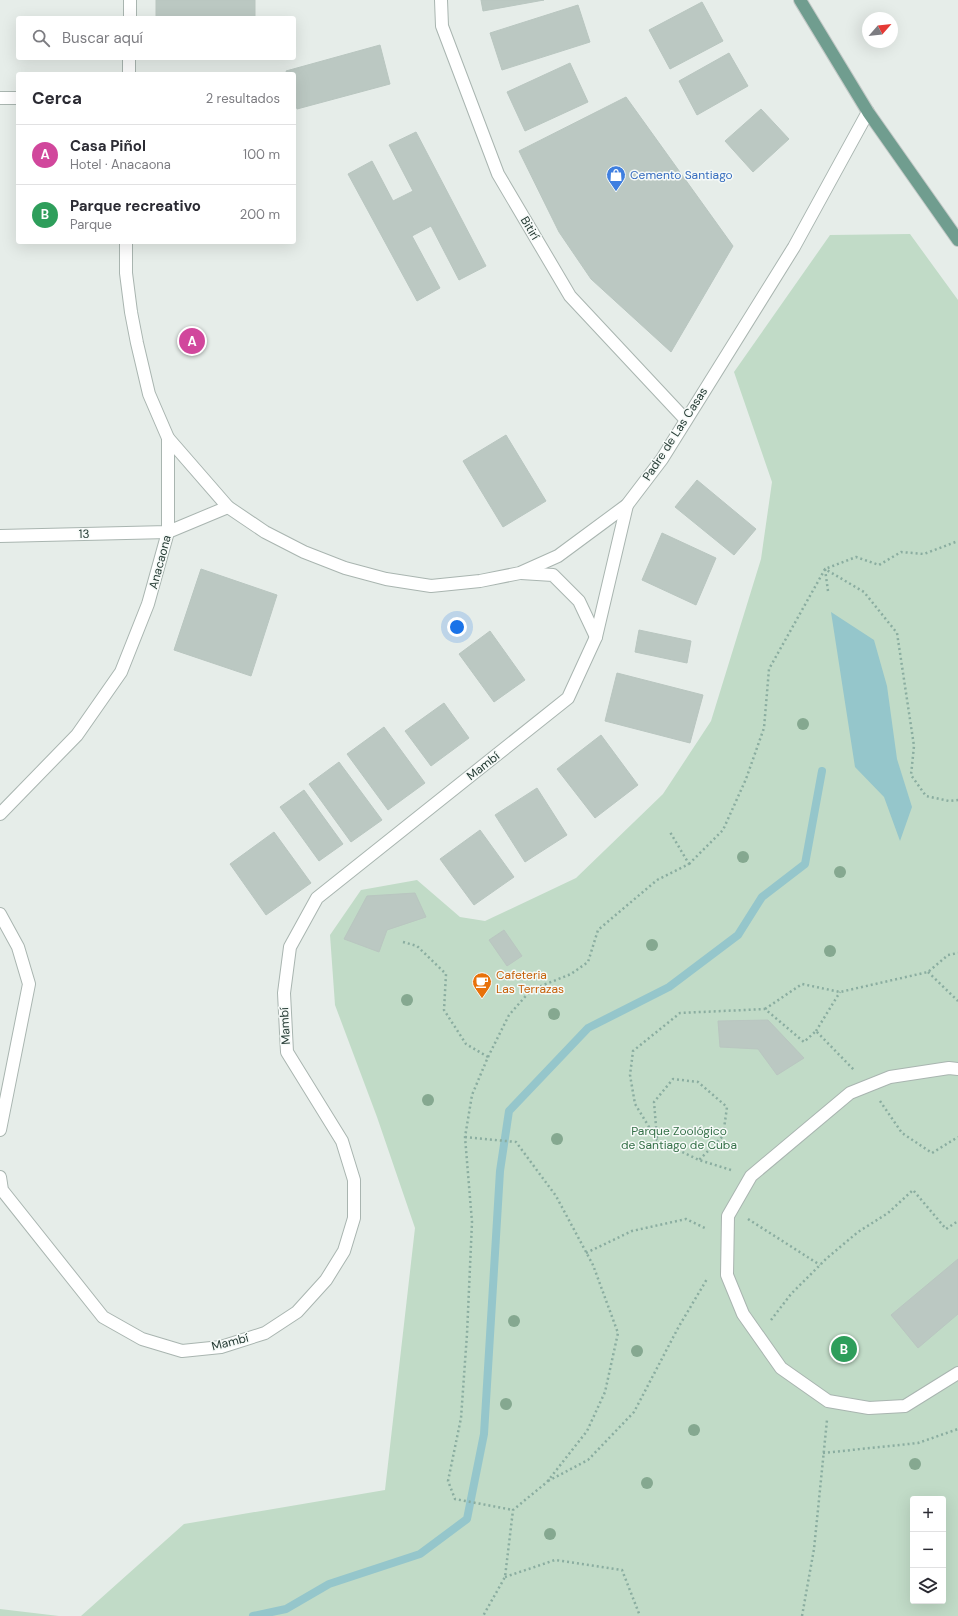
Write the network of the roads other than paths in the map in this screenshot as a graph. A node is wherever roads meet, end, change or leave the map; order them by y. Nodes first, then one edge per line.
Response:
1 (130, 0) edge
2 (441, 0) edge
3 (800, 0) edge
4 (130, 16) edge
5 (129, 60) edge
6 (129, 72) edge
7 (0, 98) edge
8 (16, 98) edge
9 (868, 112) junction
10 (958, 240) edge
11 (126, 244) edge
12 (686, 419) junction
13 (168, 438) junction
14 (627, 505) junction
15 (228, 507) junction
16 (168, 532) junction
17 (0, 536) edge
18 (520, 573) junction
19 (596, 637) junction
20 (0, 814) edge
21 (0, 914) edge
22 (958, 1069) edge
23 (0, 1130) edge
24 (0, 1177) edge
25 (958, 1373) edge

1 - 4 street
2 - 12 street, Bitirí
3 - 9 main road
5 - 6 street
7 - 8 street
9 - 10 main road
9 - 12 street, Padre de Las Casas
11 - 13 street, Anacaona
12 - 14 street, Padre de Las Casas
13 - 15 street, Padre de Las Casas
13 - 16 street, Anacaona
14 - 18 street, Padre de Las Casas
14 - 19 street, Mambí
15 - 16 street
15 - 18 street, Padre de Las Casas
16 - 17 street, 13
16 - 20 street, Anacaona
18 - 19 street
19 - 24 street, Mambí
21 - 23 street
22 - 25 street

